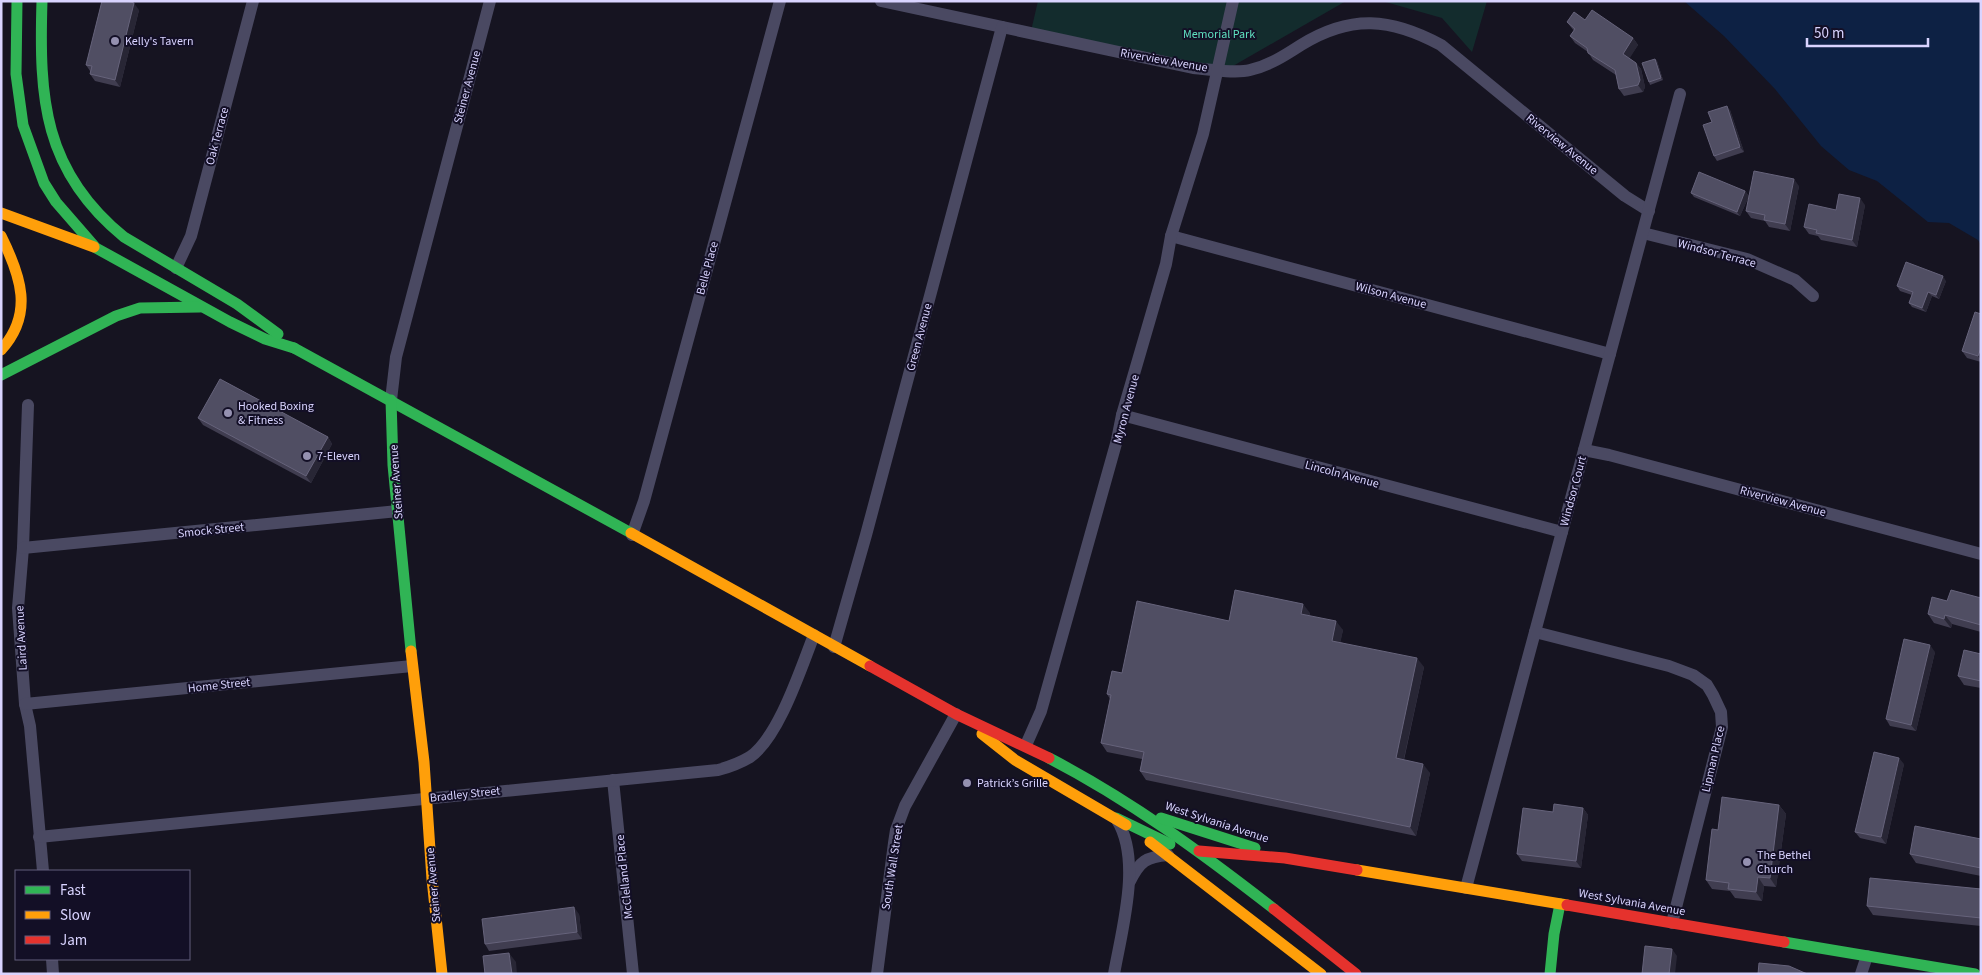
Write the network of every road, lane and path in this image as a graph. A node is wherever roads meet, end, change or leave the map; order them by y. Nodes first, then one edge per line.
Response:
1 (17, 1) edge
2 (42, 1) edge
3 (253, 1) edge
4 (490, 1) edge
5 (780, 1) edge
6 (881, 1) edge
7 (1233, 1) edge
8 (1002, 27) junction
9 (1218, 70) junction
10 (1680, 94) dead end
11 (1649, 211) junction
12 (1, 213) edge
13 (1643, 233) junction
14 (1, 236) edge
15 (1171, 236) junction
16 (96, 248) junction
17 (176, 268) junction
18 (1813, 296) dead end
19 (200, 306) junction
20 (294, 348) junction
21 (1, 350) edge
22 (1610, 354) junction
23 (1, 374) edge
24 (391, 400) junction
25 (28, 405) dead end
26 (1122, 415) junction
27 (1584, 450) junction
28 (398, 511) junction
29 (1562, 532) junction
30 (632, 535) junction
31 (23, 548) junction
32 (1981, 554) edge
33 (1536, 632) junction
34 (814, 635) junction
35 (834, 647) junction
36 (412, 666) junction
37 (25, 704) junction
38 (956, 714) junction
39 (1026, 745) junction
40 (613, 780) junction
41 (426, 798) junction
42 (1140, 811) junction
43 (1116, 818) junction
44 (39, 837) junction
45 (1196, 850) junction
46 (1168, 855) junction
47 (1285, 858) junction
48 (43, 870) edge
49 (1130, 881) junction
50 (1466, 888) junction
51 (1560, 904) junction
52 (1672, 923) junction
53 (1867, 956) junction
54 (52, 960) edge
55 (53, 974) edge
56 (442, 974) edge
57 (633, 974) edge
58 (877, 974) edge
59 (1114, 974) edge
60 (1321, 974) edge
61 (1356, 974) edge
62 (1550, 974) edge
63 (1862, 974) edge
64 (1975, 974) edge

1 - 16 main road
2 - 17 main road
3 - 17 street, Oak Terrace
4 - 24 street, Steiner Avenue
5 - 30 street, Belle Place
6 - 8 street, Riverview Avenue
7 - 9 street, Myron Avenue
8 - 9 street, Riverview Avenue
8 - 35 street, Green Avenue
9 - 11 street, Riverview Avenue
9 - 15 street, Myron Avenue
10 - 11 street, Windsor Court
11 - 13 street, Windsor Court
12 - 16 main road
13 - 18 street, Windsor Terrace
13 - 22 street, Windsor Court
14 - 21 main road
15 - 22 street, Wilson Avenue
15 - 26 street, Myron Avenue
16 - 19 main road
17 - 20 main road
19 - 20 main road
19 - 23 main road
20 - 24 main road
22 - 27 street, Windsor Court
24 - 28 main road, Steiner Avenue
24 - 30 main road
25 - 31 street, Laird Avenue
26 - 29 street, Lincoln Avenue
26 - 39 street, Myron Avenue
27 - 29 street, Windsor Court
27 - 32 street, Riverview Avenue
28 - 31 street, Smock Street
28 - 36 main road, Steiner Avenue
29 - 33 street, Windsor Court
30 - 34 main road
31 - 37 street, Laird Avenue
33 - 50 street, Windsor Court
33 - 52 street, Lipman Place
34 - 35 main road
34 - 40 street, Bradley Street
35 - 38 main road
36 - 37 street, Home Street
36 - 41 main road, Steiner Avenue
37 - 44 street, Laird Avenue
38 - 39 main road
38 - 43 main road
38 - 58 street, South Wall Street
39 - 42 main road
40 - 41 street, Bradley Street
40 - 57 street, McClelland Place
41 - 44 street, Bradley Street
41 - 56 main road, Steiner Avenue
42 - 45 main road
42 - 47 main road, West Sylvania Avenue
43 - 45 main road, West Sylvania Avenue
43 - 46 main road
43 - 49 street
44 - 48 street, Laird Avenue
45 - 47 main road, West Sylvania Avenue
45 - 61 main road
46 - 49 street
46 - 60 main road
47 - 50 main road, West Sylvania Avenue
49 - 59 street
50 - 51 main road, West Sylvania Avenue
51 - 52 main road, West Sylvania Avenue
51 - 62 main road
52 - 53 main road, West Sylvania Avenue
53 - 63 street
53 - 64 main road, West Sylvania Avenue
54 - 55 street

